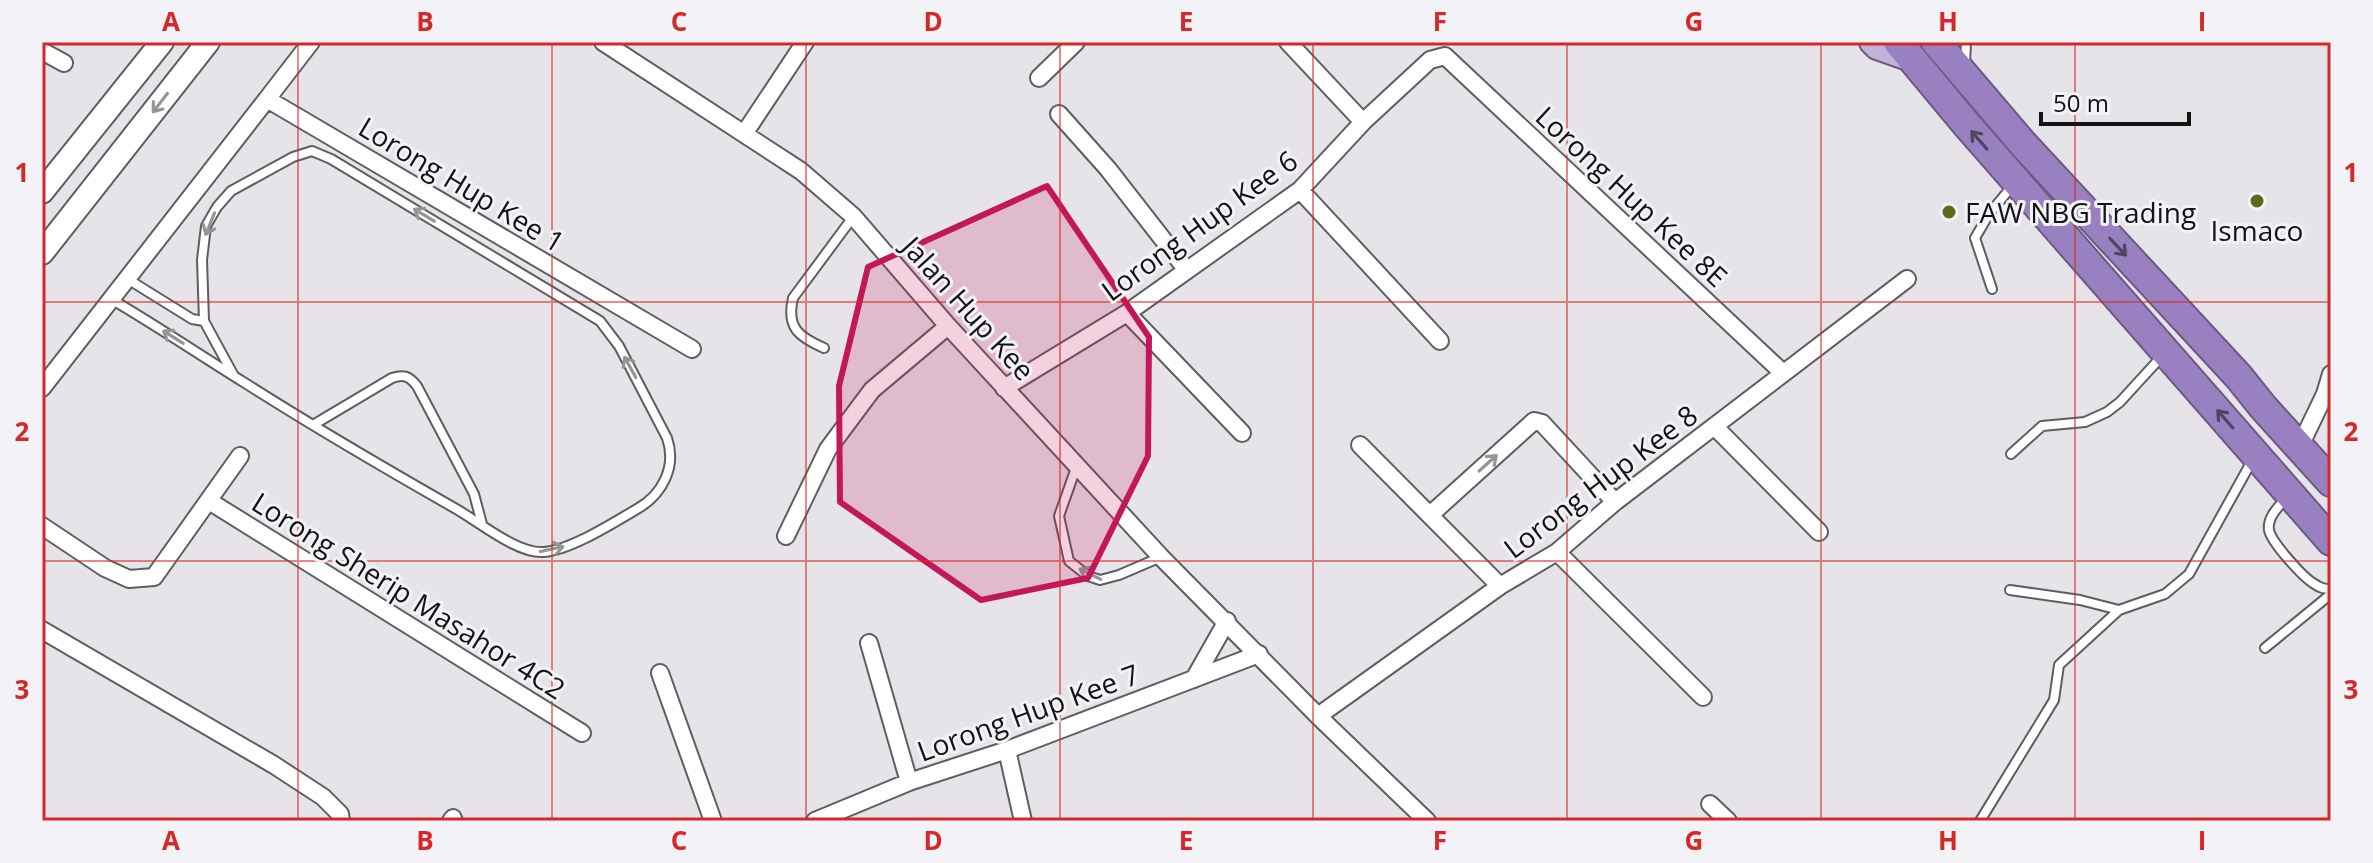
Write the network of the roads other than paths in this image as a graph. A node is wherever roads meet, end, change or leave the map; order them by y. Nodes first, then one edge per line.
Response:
1 (162, 42) edge
2 (208, 42) edge
3 (311, 42) edge
4 (603, 42) edge
5 (805, 42) edge
6 (1076, 42) edge
7 (1288, 42) edge
8 (1872, 42) edge
9 (1936, 42) edge
10 (1966, 42) edge
11 (42, 51) edge
12 (1906, 51) edge
13 (1445, 56) joint
14 (64, 63) dead end
15 (1965, 75) junction
16 (1039, 78) dead end
17 (267, 99) junction
18 (1059, 114) dead end
19 (1363, 122) junction
20 (744, 134) junction
21 (2016, 181) junction
22 (1300, 190) junction
23 (42, 192) edge
24 (853, 216) junction
25 (42, 253) edge
26 (1186, 269) junction
27 (126, 278) junction
28 (1907, 279) dead end
29 (1992, 289) dead end
30 (111, 299) junction
31 (1127, 313) junction
32 (204, 321) junction
33 (948, 326) junction
34 (1440, 341) dead end
35 (824, 348) dead end
36 (692, 349) dead end
37 (2167, 352) junction
38 (1783, 373) junction
39 (2331, 374) edge
40 (234, 376) junction
41 (42, 388) edge
42 (1004, 388) junction
43 (313, 425) junction
44 (1715, 427) junction
45 (1242, 433) dead end
46 (1360, 445) dead end
47 (2300, 446) junction
48 (2011, 454) dead end
49 (2255, 454) junction
50 (240, 456) dead end
51 (1077, 465) junction
52 (2329, 476) edge
53 (2289, 496) junction
54 (209, 501) junction
55 (1615, 502) junction
56 (1430, 515) junction
57 (482, 524) junction
58 (42, 526) edge
59 (1819, 532) dead end
60 (786, 536) dead end
61 (2331, 541) edge
62 (1557, 552) junction
63 (1161, 557) junction
64 (1500, 586) junction
65 (2010, 590) dead end
66 (2331, 592) edge
67 (2119, 610) junction
68 (1227, 621) junction
69 (42, 630) edge
70 (869, 643) dead end
71 (2265, 648) dead end
72 (1259, 654) junction
73 (660, 673) dead end
74 (1194, 679) junction
75 (1703, 697) dead end
76 (1318, 716) junction
77 (582, 733) dead end
78 (1007, 750) junction
79 (909, 782) junction
80 (1710, 804) dead end
81 (341, 821) edge
82 (713, 821) edge
83 (815, 821) edge
84 (1023, 821) edge
85 (1427, 821) edge
86 (1728, 821) edge
87 (1980, 821) edge

1 - 23 main road
2 -> 25 main road
3 - 17 street
4 - 20 street, Jalan Hup Kee
5 - 20 street
6 - 16 street
7 - 19 street
8 - 12 main road
9 - 15 highway
10 - 15 lane
11 - 14 street
21 -> 12 highway
13 - 19 street, Lorong Hup Kee 6
13 - 38 street, Lorong Hup Kee 8E
15 -> 47 highway
17 - 27 street
17 - 36 street, Lorong Hup Kee 1
18 - 26 street
19 - 22 street, Lorong Hup Kee 6
20 - 24 street, Jalan Hup Kee
21 - 29 lane
21 - 37 highway
22 - 26 street, Lorong Hup Kee 6
22 - 34 street
24 - 33 street, Jalan Hup Kee
24 - 35 lane
26 - 31 street, Lorong Hup Kee 6
27 - 30 street
27 - 32 lane
28 - 38 street, Lorong Hup Kee 8
40 -> 30 lane
30 - 41 street
31 - 42 street, Lorong Hup Kee 6
31 - 45 street
32 - 40 lane
57 -> 32 lane
33 - 42 street, Jalan Hup Kee
33 - 60 street
37 - 48 lane
49 -> 37 highway
38 - 44 street, Lorong Hup Kee 8
39 - 47 street
40 - 43 lane
42 - 51 street, Jalan Hup Kee
43 - 57 lane
43 - 57 lane
44 - 55 street, Lorong Hup Kee 8
44 - 59 street
46 - 56 street
47 - 52 highway
49 - 53 highway
49 - 67 lane
50 - 54 street
51 - 63 street, Jalan Hup Kee
63 -> 51 lane
53 - 61 highway
53 - 66 lane
54 - 58 street
54 - 77 street, Lorong Sherip Masahor 4C2
56 -> 55 street
55 - 62 street, Lorong Hup Kee 8
56 - 64 street
62 - 64 street, Lorong Hup Kee 8
62 - 75 street
63 - 68 street, Jalan Hup Kee
64 - 76 street, Lorong Hup Kee 8
65 - 67 lane
66 - 71 lane
67 - 87 lane
68 - 72 street, Jalan Hup Kee
68 - 74 street
69 - 81 street
70 - 79 street
72 - 74 street, Lorong Hup Kee 7
72 - 76 street, Jalan Hup Kee
73 - 82 street
74 - 78 street, Lorong Hup Kee 7
76 - 85 street, Jalan Hup Kee
78 - 79 street, Lorong Hup Kee 7
78 - 84 street
79 - 83 street, Lorong Hup Kee 7
80 - 86 street

